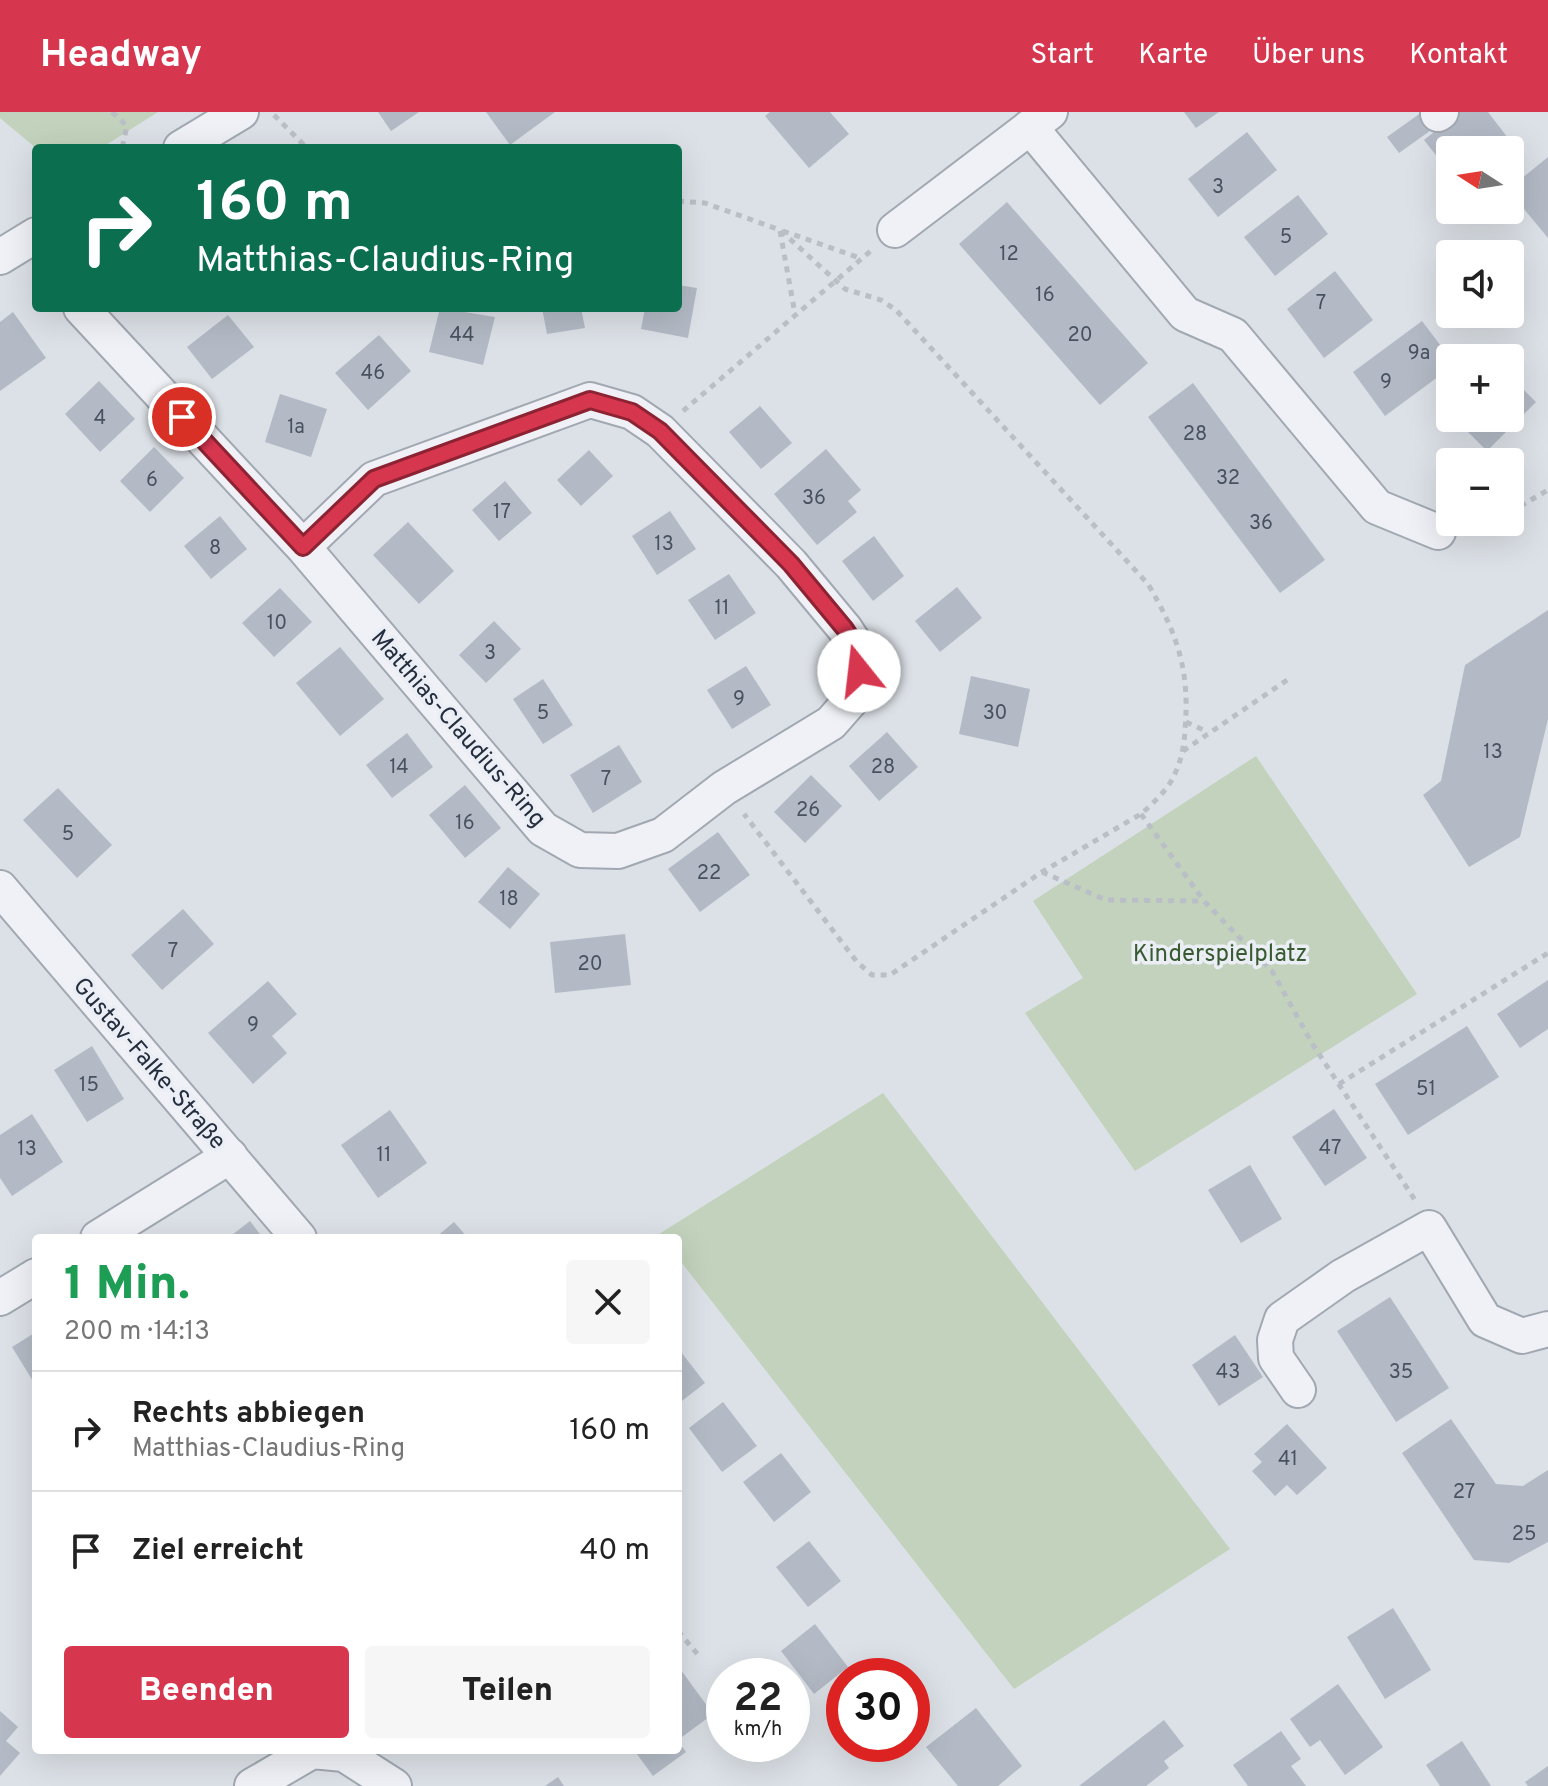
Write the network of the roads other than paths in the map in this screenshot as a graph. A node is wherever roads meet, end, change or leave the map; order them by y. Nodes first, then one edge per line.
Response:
1 (241, 112) edge
2 (1040, 120) edge
3 (188, 144) edge
4 (895, 230) road end
5 (85, 312) edge
6 (1436, 531) edge
7 (303, 547) junction
8 (0, 888) edge
9 (230, 1156) junction
10 (104, 1234) edge
11 (296, 1234) edge
12 (32, 1278) edge
13 (0, 1298) edge
14 (1548, 1329) edge
15 (1298, 1390) dead end
16 (307, 1754) edge
17 (344, 1754) edge
18 (252, 1786) edge
19 (394, 1786) edge

1 - 3 street
2 - 4 street
2 - 6 street
5 - 7 street, Matthias-Claudius-Ring
7 - 7 street, Matthias-Claudius-Ring
8 - 9 street, Gustav-Falke-Straße
9 - 10 street
9 - 11 street, Gustav-Falke-Straße
12 - 13 street
14 - 15 street
16 - 18 street
17 - 19 street

